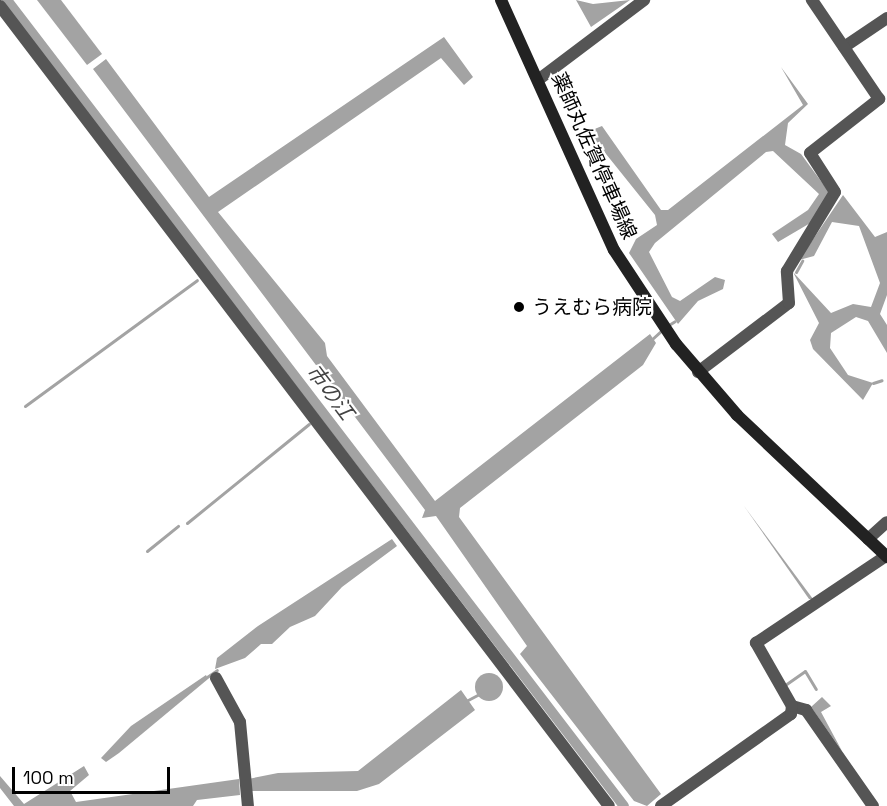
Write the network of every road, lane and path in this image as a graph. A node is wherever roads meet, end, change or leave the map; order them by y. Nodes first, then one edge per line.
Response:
1 (501, 0) edge
2 (644, 0) edge
3 (812, 0) edge
4 (0, 6) edge
5 (887, 18) edge
6 (844, 47) junction
7 (538, 80) junction
8 (698, 372) junction
9 (887, 522) edge
10 (868, 539) junction
11 (886, 557) edge
12 (216, 678) dead end
13 (792, 706) junction
14 (662, 805) edge
15 (248, 806) edge
16 (609, 806) edge
17 (873, 806) edge

1 - 7 main road, 薬師丸佐賀停車場線
2 - 7 street
3 - 6 street
4 - 16 street
5 - 6 street
6 - 8 street
7 - 8 main road, 薬師丸佐賀停車場線
8 - 10 main road
9 - 10 street
10 - 11 main road
11 - 13 street
12 - 15 street
13 - 14 street
13 - 17 street

